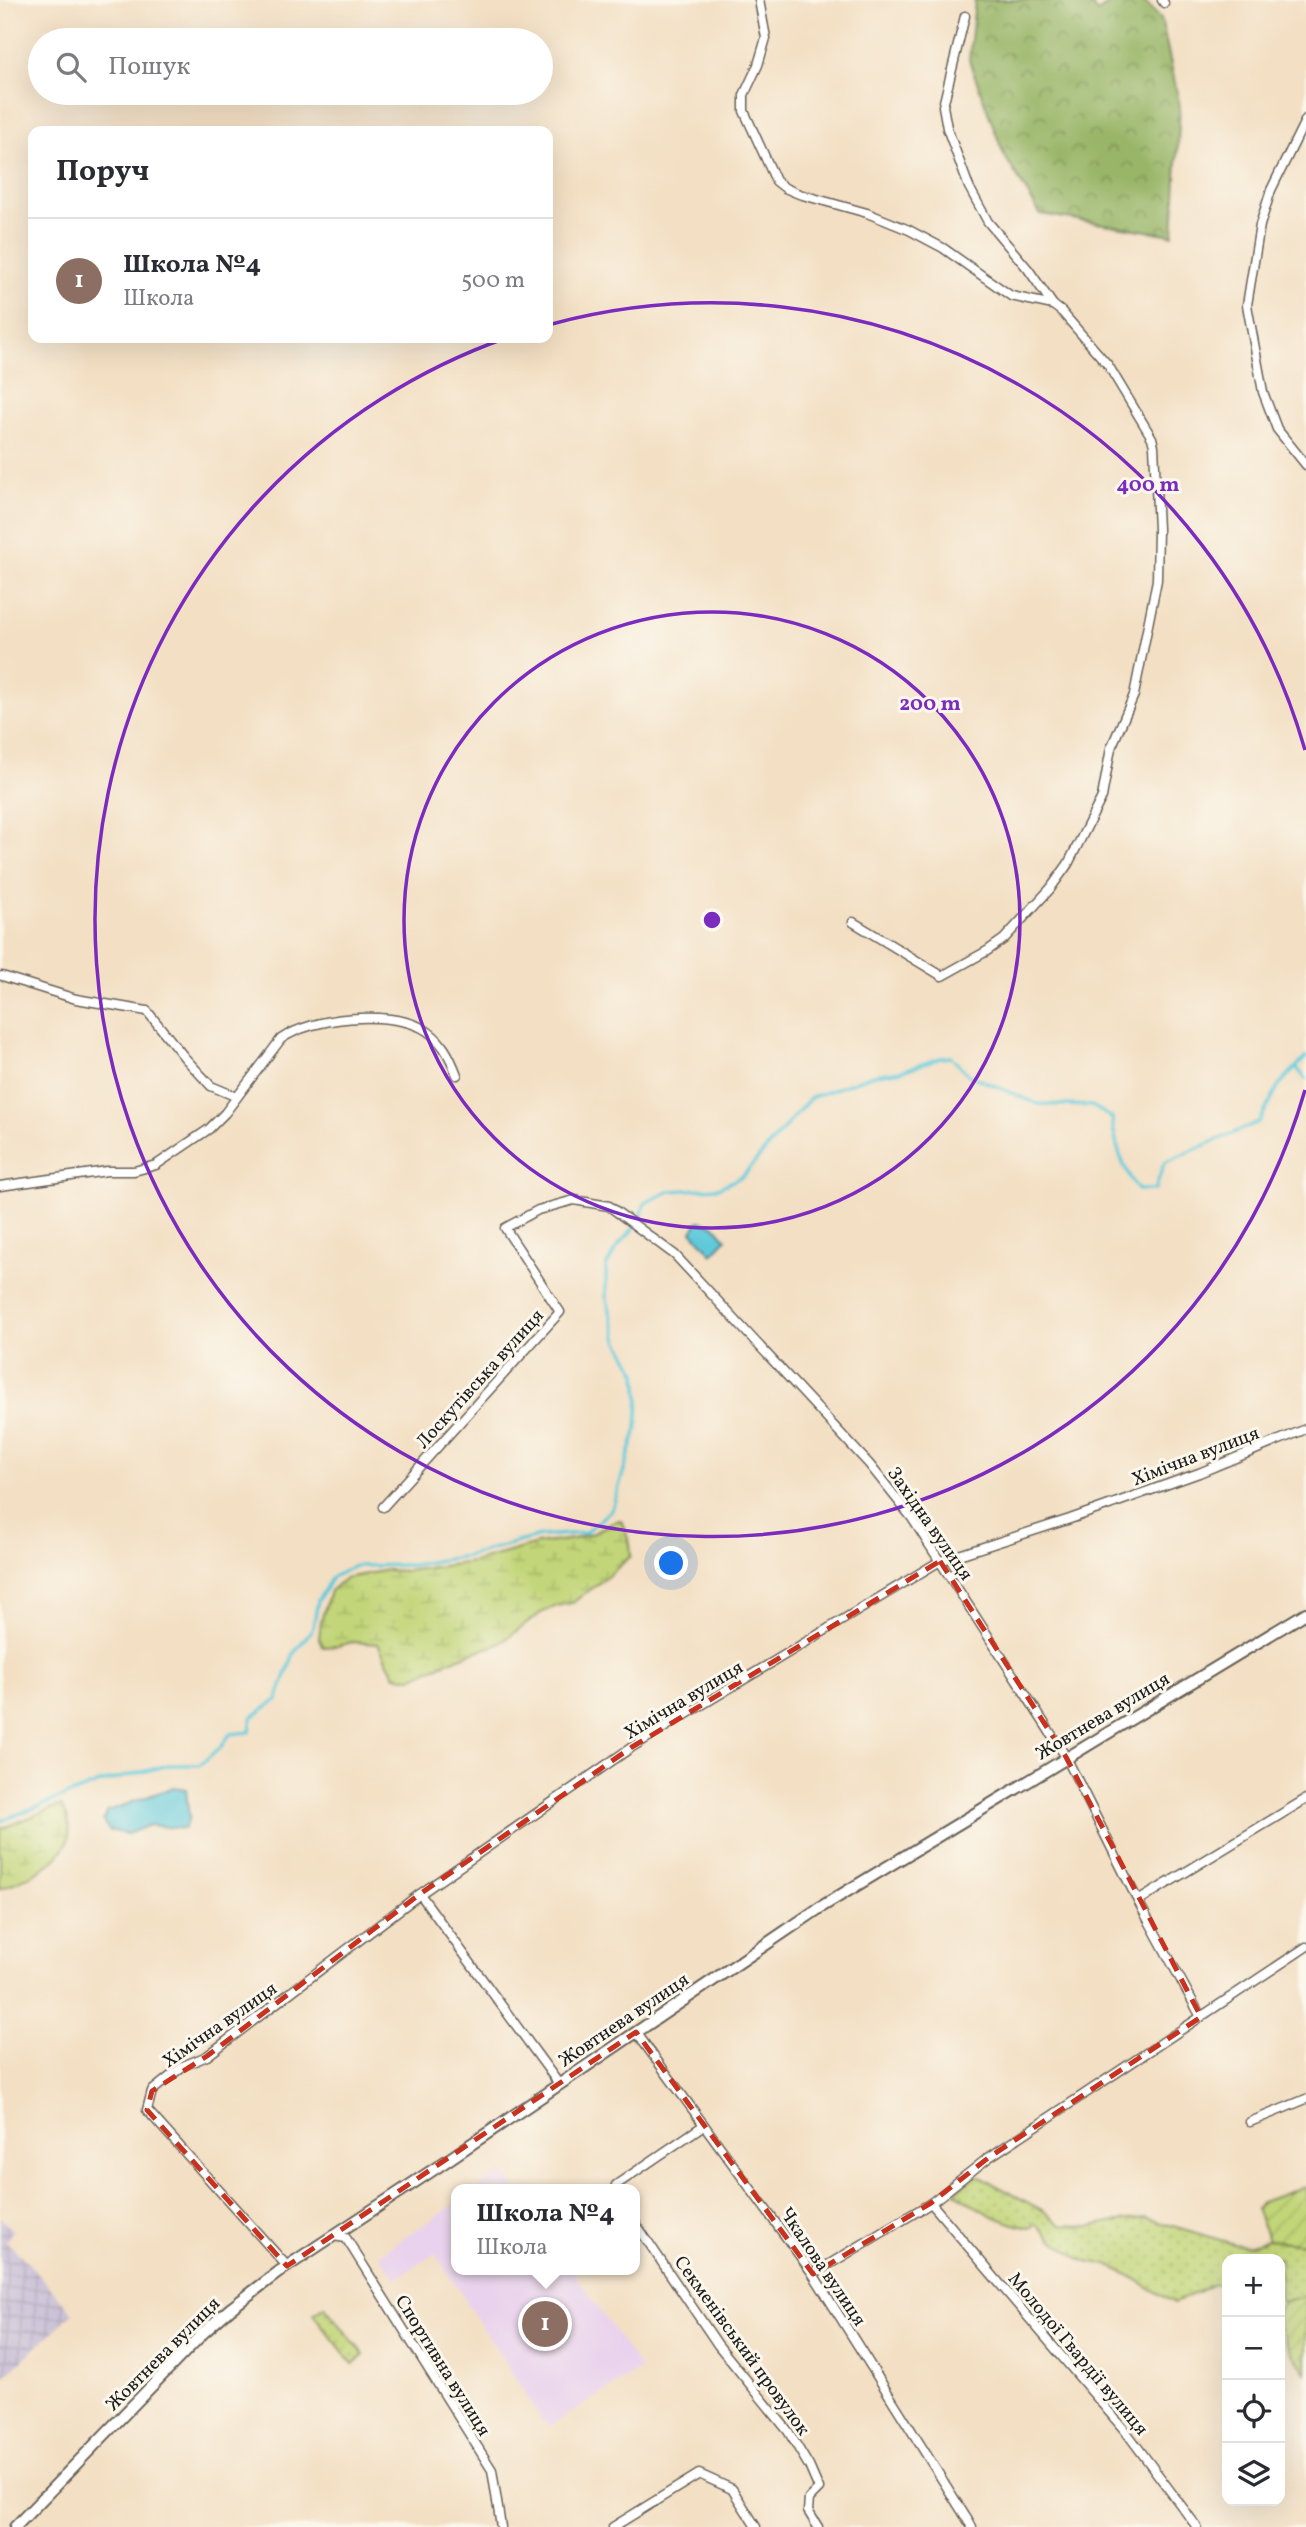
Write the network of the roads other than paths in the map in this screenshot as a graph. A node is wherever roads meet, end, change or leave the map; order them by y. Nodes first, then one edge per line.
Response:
1 (758, 0) edge
2 (965, 16) dead end
3 (1306, 119) edge
4 (1052, 305) junction
5 (1304, 460) edge
6 (853, 922) dead end
7 (2, 976) dead end
8 (457, 1074) dead end
9 (237, 1097) junction
10 (0, 1186) edge
11 (506, 1228) joint
12 (1306, 1429) edge
13 (383, 1507) dead end
14 (940, 1561) junction
15 (1306, 1613) edge
16 (1066, 1757) junction
17 (1306, 1799) edge
18 (420, 1894) junction
19 (1138, 1901) junction
20 (1306, 1947) edge
21 (1201, 2017) junction
22 (636, 2032) junction
23 (559, 2084) junction
24 (1306, 2099) edge
25 (1250, 2122) dead end
26 (704, 2125) junction
27 (617, 2184) edge
28 (932, 2203) junction
29 (640, 2230) edge
30 (333, 2236) junction
31 (287, 2266) junction
32 (814, 2274) junction
33 (15, 2527) edge
34 (501, 2527) edge
35 (614, 2527) edge
36 (756, 2527) edge
37 (818, 2527) edge
38 (972, 2527) edge
39 (1197, 2527) edge

1 - 4 street
2 - 4 street
3 - 5 street
4 - 6 street
7 - 9 street
8 - 9 street
9 - 10 street
11 - 13 street, Лоскутівська вулиця
11 - 14 street, Західна вулиця
12 - 14 street, Хімічна вулиця
14 - 16 street, Західна вулиця
14 - 18 street, Хімічна вулиця
15 - 16 main road, Жовтнева вулиця
16 - 19 street, Західна вулиця
16 - 22 main road, Жовтнева вулиця
17 - 19 street
18 - 23 street
18 - 31 street, Хімічна вулиця
19 - 21 street, Західна вулиця
20 - 21 street
21 - 28 street
22 - 23 main road, Жовтнева вулиця
22 - 26 street, Чкалова вулиця
23 - 30 main road, Жовтнева вулиця
24 - 25 street
26 - 27 street
26 - 32 street, Чкалова вулиця
28 - 32 street
28 - 39 street, Молодої Гвардії вулиця
29 - 37 street, Секменівський провулок
30 - 31 main road, Жовтнева вулиця
30 - 34 street, Спортивна вулиця
31 - 33 main road, Жовтнева вулиця
32 - 38 street, Чкалова вулиця
35 - 36 street

